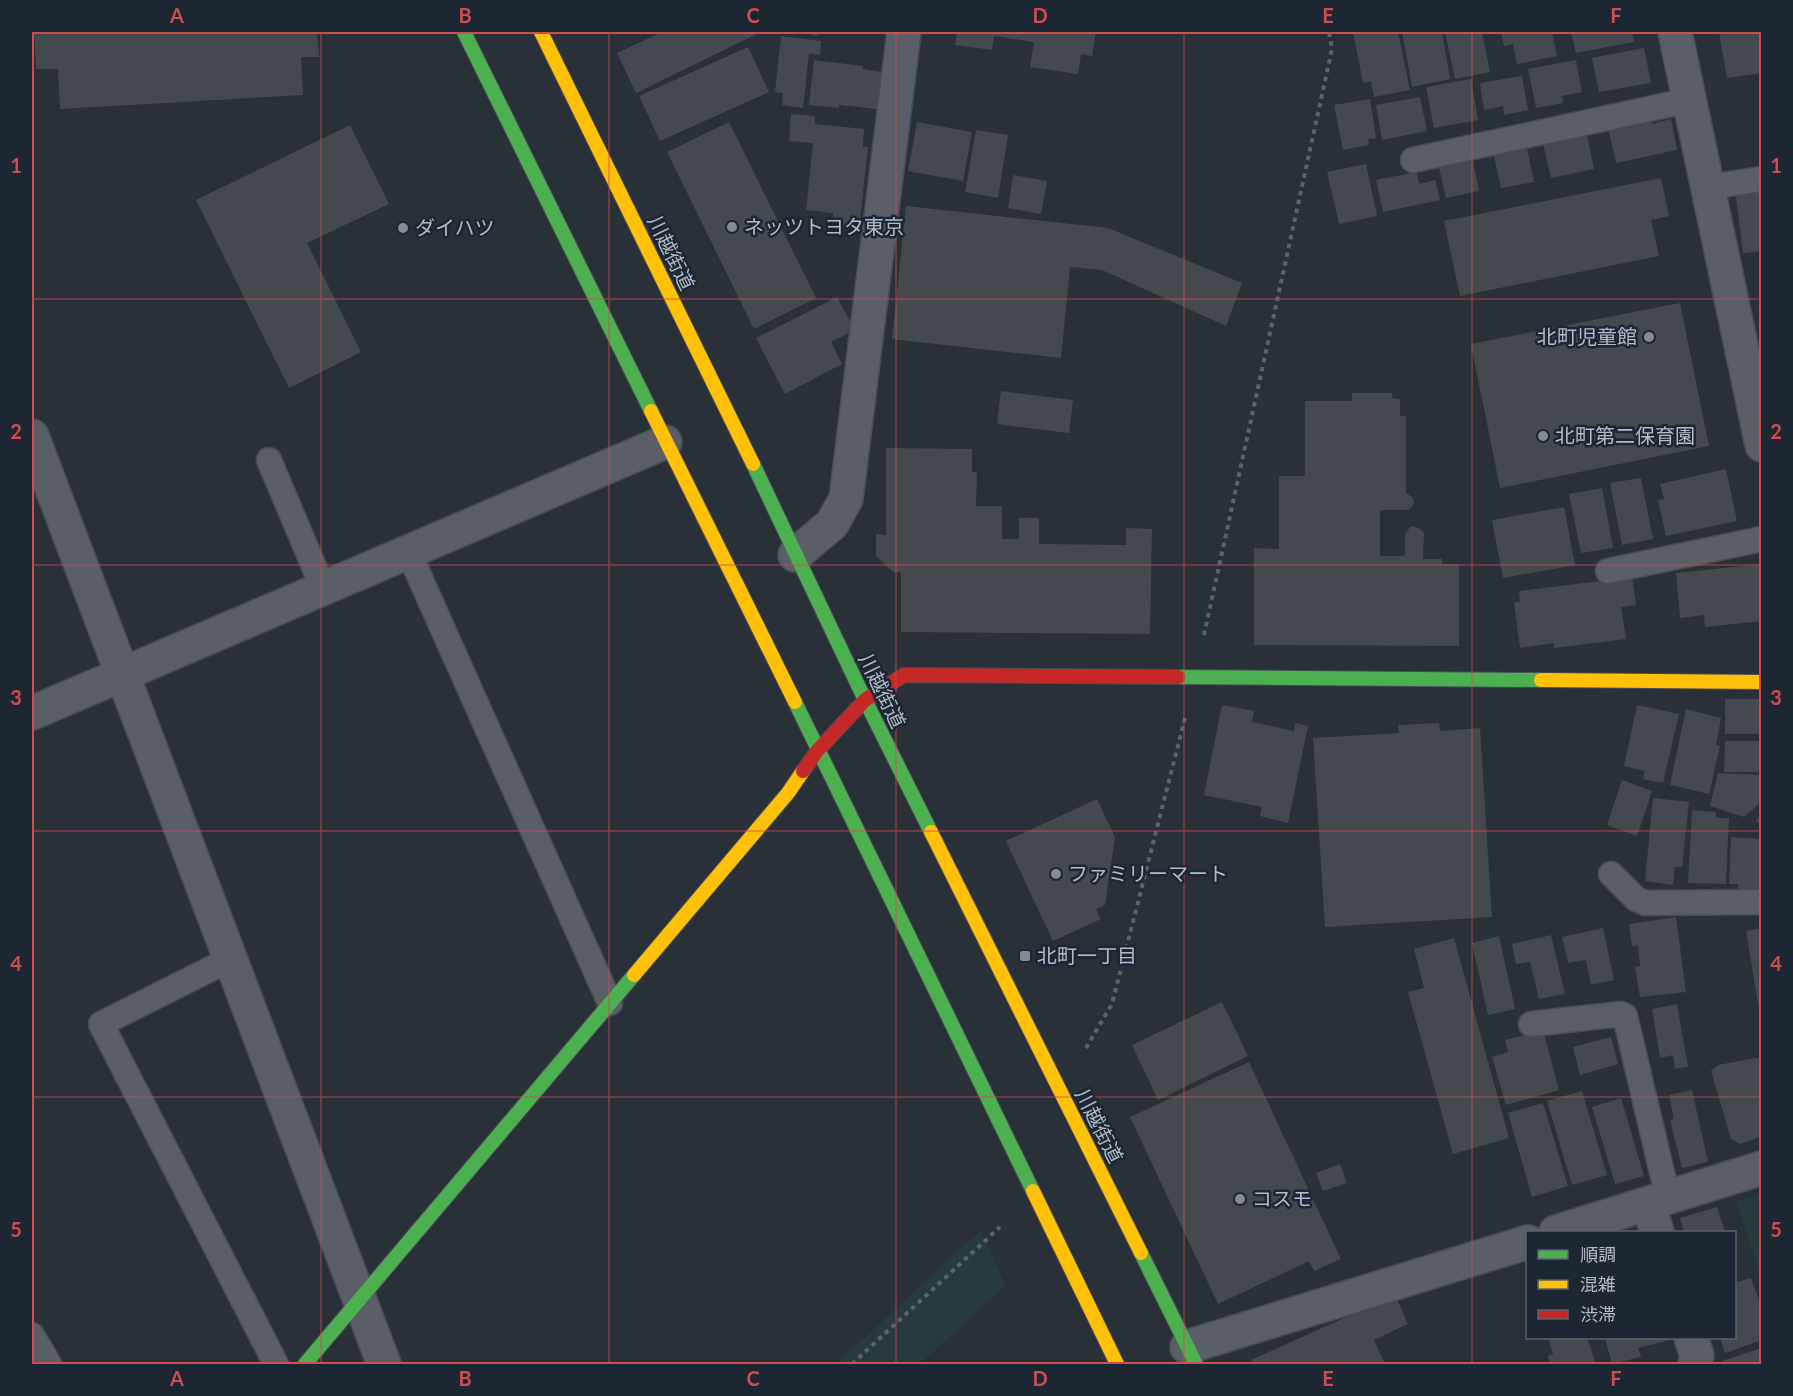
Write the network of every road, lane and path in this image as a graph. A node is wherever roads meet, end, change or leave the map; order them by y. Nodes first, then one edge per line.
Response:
1 (464, 32) edge
2 (541, 32) edge
3 (904, 32) edge
4 (1329, 32) edge
5 (1676, 32) edge
6 (1690, 100) junction
7 (1413, 160) dead end
8 (1761, 179) edge
9 (1708, 187) junction
10 (1758, 413) edge
11 (32, 436) edge
12 (665, 442) junction
13 (1761, 445) edge
14 (269, 460) dead end
15 (1761, 539) edge
16 (408, 551) junction
17 (795, 555) junction
18 (1608, 571) dead end
19 (323, 588) junction
20 (123, 674) junction
21 (1195, 678) junction
22 (1761, 682) edge
23 (865, 700) junction
24 (32, 713) edge
25 (818, 750) junction
26 (1611, 874) dead end
27 (1761, 902) edge
28 (230, 959) junction
29 (610, 1003) junction
30 (1531, 1024) dead end
31 (1083, 1052) dead end
32 (1761, 1168) edge
33 (1658, 1211) edge
34 (1000, 1227) dead end
35 (1565, 1231) edge
36 (1526, 1242) edge
37 (359, 1299) junction
38 (32, 1335) edge
39 (1691, 1339) edge
40 (1191, 1356) edge
41 (49, 1365) edge
42 (276, 1365) edge
43 (305, 1365) edge
44 (384, 1365) edge
45 (852, 1365) edge
46 (1117, 1365) edge
47 (1695, 1365) edge

1 - 12 main road
2 - 17 main road, 川越街道
3 - 17 street
4 - 21 path
5 - 6 street
6 - 7 lane
6 - 9 street
8 - 9 lane
9 - 10 street
10 - 13 street
11 - 20 street
12 - 16 street
12 - 25 main road
14 - 19 lane
15 - 18 lane
16 - 19 street
16 - 29 lane
17 - 23 main road, 川越街道
19 - 20 street
20 - 24 street
20 - 28 street
21 - 22 main road
21 - 23 main road
21 - 31 path
23 - 25 main road
23 - 40 main road, 川越街道
25 - 29 main road
25 - 46 main road
26 - 27 lane
28 - 37 street
28 - 42 lane
29 - 37 main road
30 - 33 lane
32 - 33 street
33 - 35 street
34 - 45 path
36 - 40 street
37 - 43 main road
37 - 44 street
38 - 41 lane
39 - 47 street

